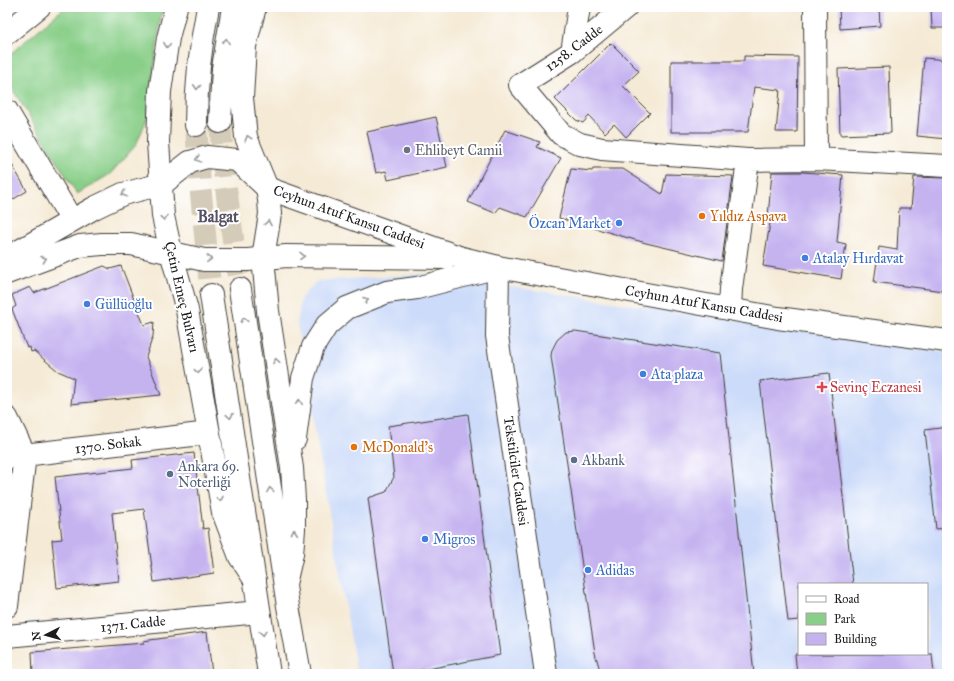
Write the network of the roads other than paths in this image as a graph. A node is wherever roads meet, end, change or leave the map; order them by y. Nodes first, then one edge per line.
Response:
1 (39, 7) edge
2 (176, 7) edge
3 (208, 7) edge
4 (232, 7) edge
5 (255, 7) edge
6 (579, 7) edge
7 (626, 7) edge
8 (815, 7) edge
9 (7, 33) edge
10 (572, 52) junction
11 (7, 111) edge
12 (220, 122) tunnel mouth
13 (196, 126) tunnel mouth
14 (816, 159) junction
15 (748, 160) junction
16 (947, 166) edge
17 (162, 184) junction
18 (267, 188) junction
19 (71, 219) junction
20 (171, 252) junction
21 (7, 258) edge
22 (263, 258) junction
23 (462, 258) junction
24 (498, 267) junction
25 (7, 273) edge
26 (240, 289) tunnel mouth
27 (211, 295) tunnel mouth
28 (730, 309) junction
29 (947, 341) edge
30 (7, 418) edge
31 (209, 433) junction
32 (16, 456) edge
33 (292, 468) junction
34 (254, 580) junction
35 (285, 584) junction
36 (7, 606) edge
37 (259, 612) junction
38 (7, 636) edge
39 (269, 674) edge
40 (300, 674) edge
41 (546, 674) edge

1 - 9 main road
2 -> 17 main road, Çetin Emeç Bulvarı
3 -> 13 main road
12 -> 4 main road
18 -> 5 main road
6 - 10 main road
7 - 10 main road, 1258. Cadde
8 - 14 main road
10 - 15 main road, 1258. Cadde
11 - 19 main road
14 - 15 main road
14 - 16 main road
15 - 28 main road
18 -> 17 main road, Ceyhun Atuf Kansu Caddesi
17 -> 19 main road, Ceyhun Atuf Kansu Caddesi
17 -> 20 main road, Çetin Emeç Bulvarı
22 -> 18 main road
18 - 23 main road, Ceyhun Atuf Kansu Caddesi
19 - 21 main road, Ceyhun Atuf Kansu Caddesi
20 -> 22 main road, Ceyhun Atuf Kansu Caddesi
25 -> 20 main road, Ceyhun Atuf Kansu Caddesi
20 -> 31 main road, Çetin Emeç Bulvarı
22 -> 23 main road, Ceyhun Atuf Kansu Caddesi
33 -> 22 main road
23 - 24 main road, Ceyhun Atuf Kansu Caddesi
24 - 28 main road, Ceyhun Atuf Kansu Caddesi
33 -> 24 main road
24 - 41 main road, Tekstilciler Caddesi
35 -> 26 main road
27 -> 34 main road, Çetin Emeç Bulvarı
28 - 29 main road, Ceyhun Atuf Kansu Caddesi
30 - 32 main road
31 - 32 main road, 1370. Sokak
31 -> 34 main road, Çetin Emeç Bulvarı
32 - 36 main road
35 -> 33 main road
34 - 37 main road, Çetin Emeç Bulvarı
35 - 40 main road
37 - 38 main road, 1371. Cadde
37 -> 39 main road, Çetin Emeç Bulvarı

